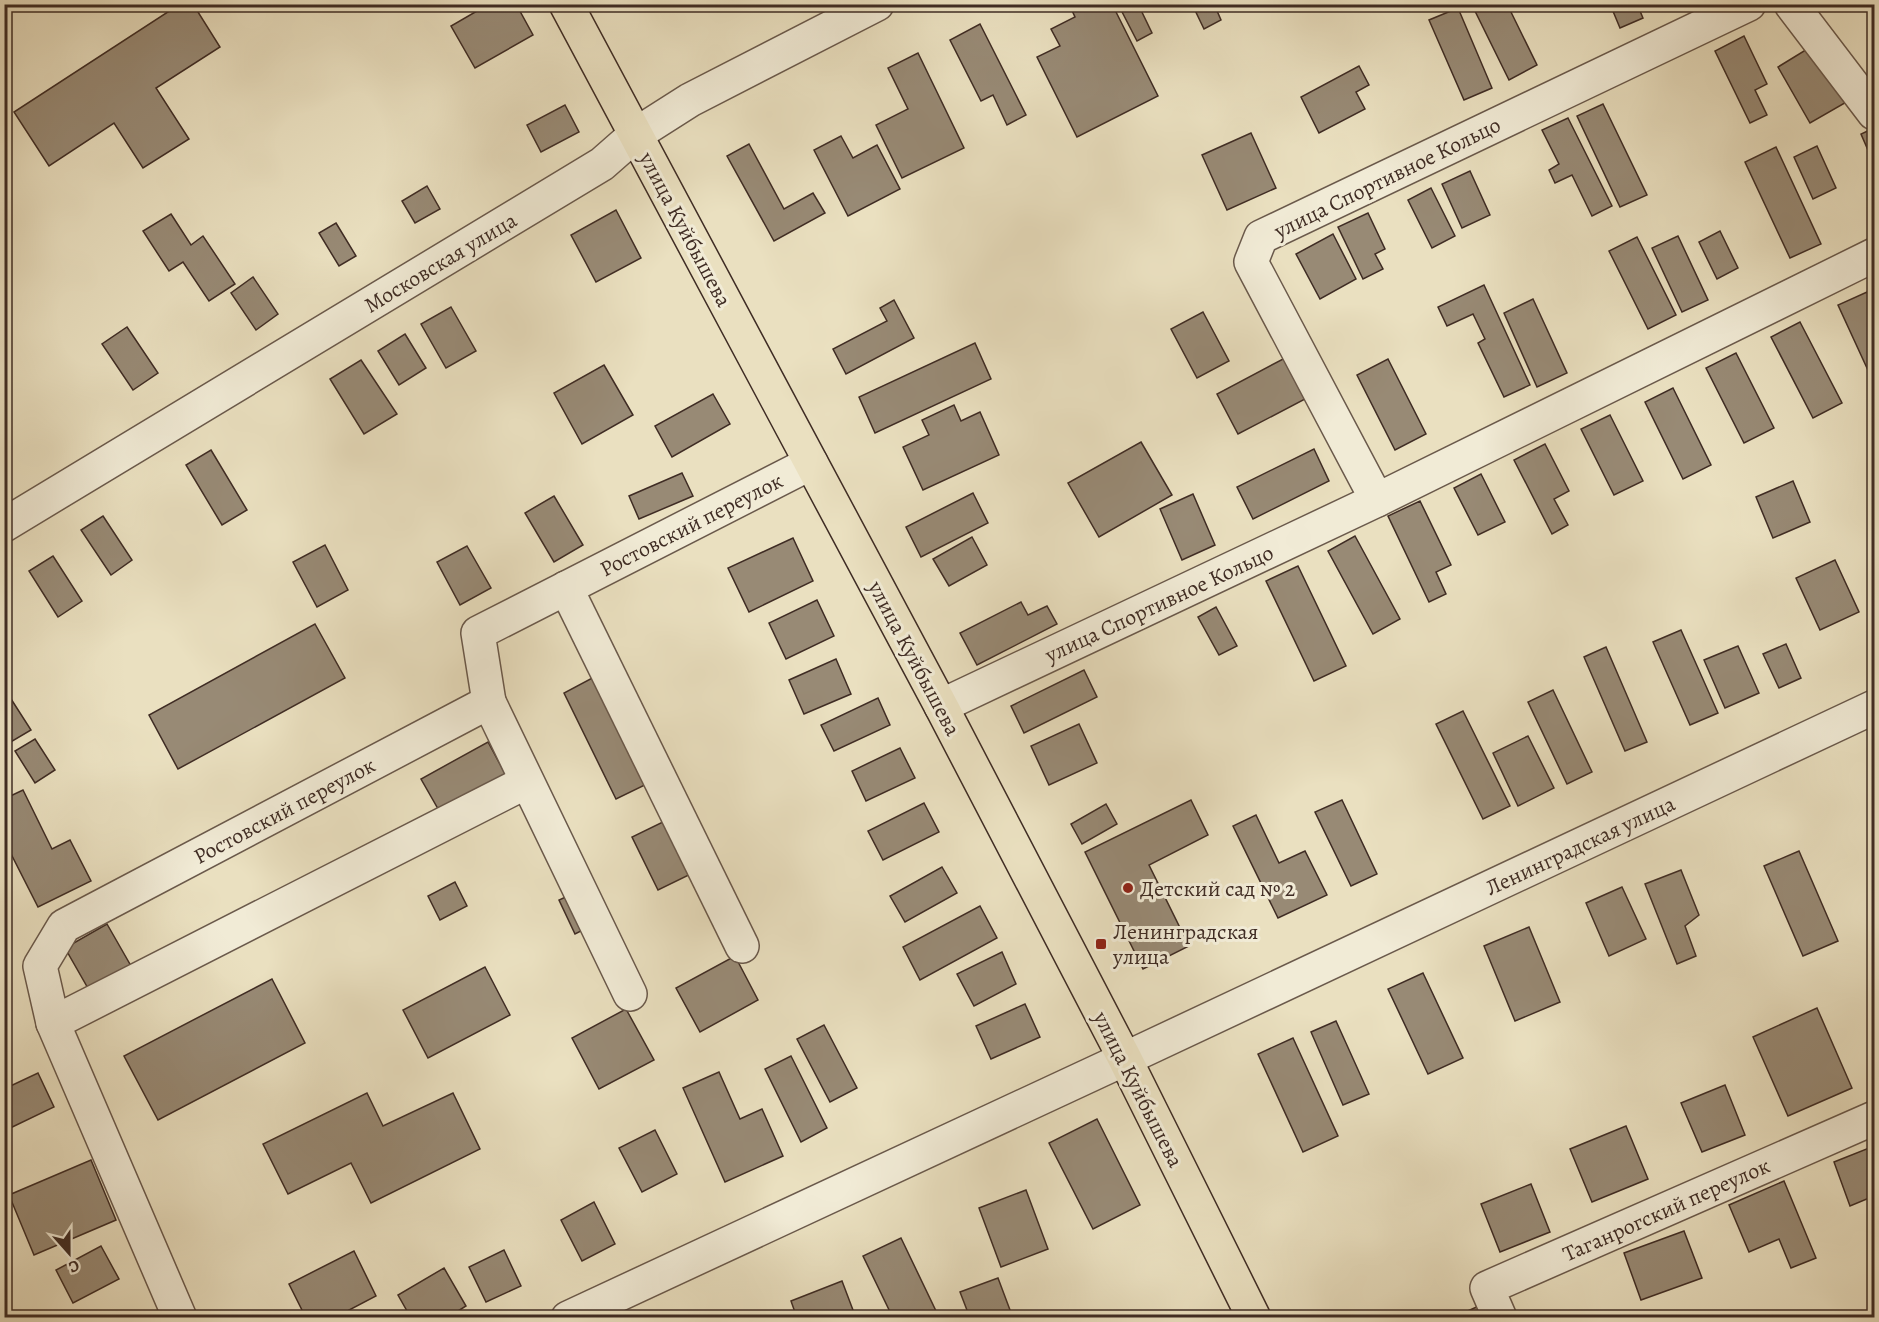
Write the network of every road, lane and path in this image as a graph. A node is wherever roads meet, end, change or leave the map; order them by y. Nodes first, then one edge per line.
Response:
1 (566, 4) edge
2 (877, 4) edge
3 (1749, 4) edge
4 (1791, 4) edge
5 (1875, 113) edge
6 (635, 135) junction
7 (1875, 255) edge
8 (811, 462) junction
9 (1377, 500) junction
10 (4, 525) edge
11 (566, 588) junction
12 (489, 702) junction
13 (941, 706) junction
14 (1875, 707) edge
15 (526, 782) junction
16 (742, 946) dead end
17 (630, 994) dead end
18 (53, 1023) junction
19 (1125, 1059) junction
20 (1875, 1118) edge
21 (180, 1317) edge
22 (568, 1317) edge
23 (1254, 1317) edge
24 (1500, 1317) edge

1 - 6 main road, улица Куйбышева
2 - 6 street, Московская улица
3 - 9 street, улица Спортивное Кольцо
4 - 5 street
6 - 8 main road, улица Куйбышева
6 - 10 street, Московская улица
7 - 9 street, улица Спортивное Кольцо
8 - 11 street, Ростовский переулок
8 - 13 main road, улица Куйбышева
9 - 13 street, улица Спортивное Кольцо
11 - 12 street, Ростовский переулок
11 - 16 street
12 - 15 street
12 - 18 street, Ростовский переулок
13 - 19 main road, улица Куйбышева
14 - 19 street, Ленинградская улица
15 - 17 street
15 - 18 street
18 - 21 street, Ростовский переулок
19 - 22 street, Ленинградская улица
19 - 23 main road, улица Куйбышева
20 - 24 street, Таганрогский переулок

